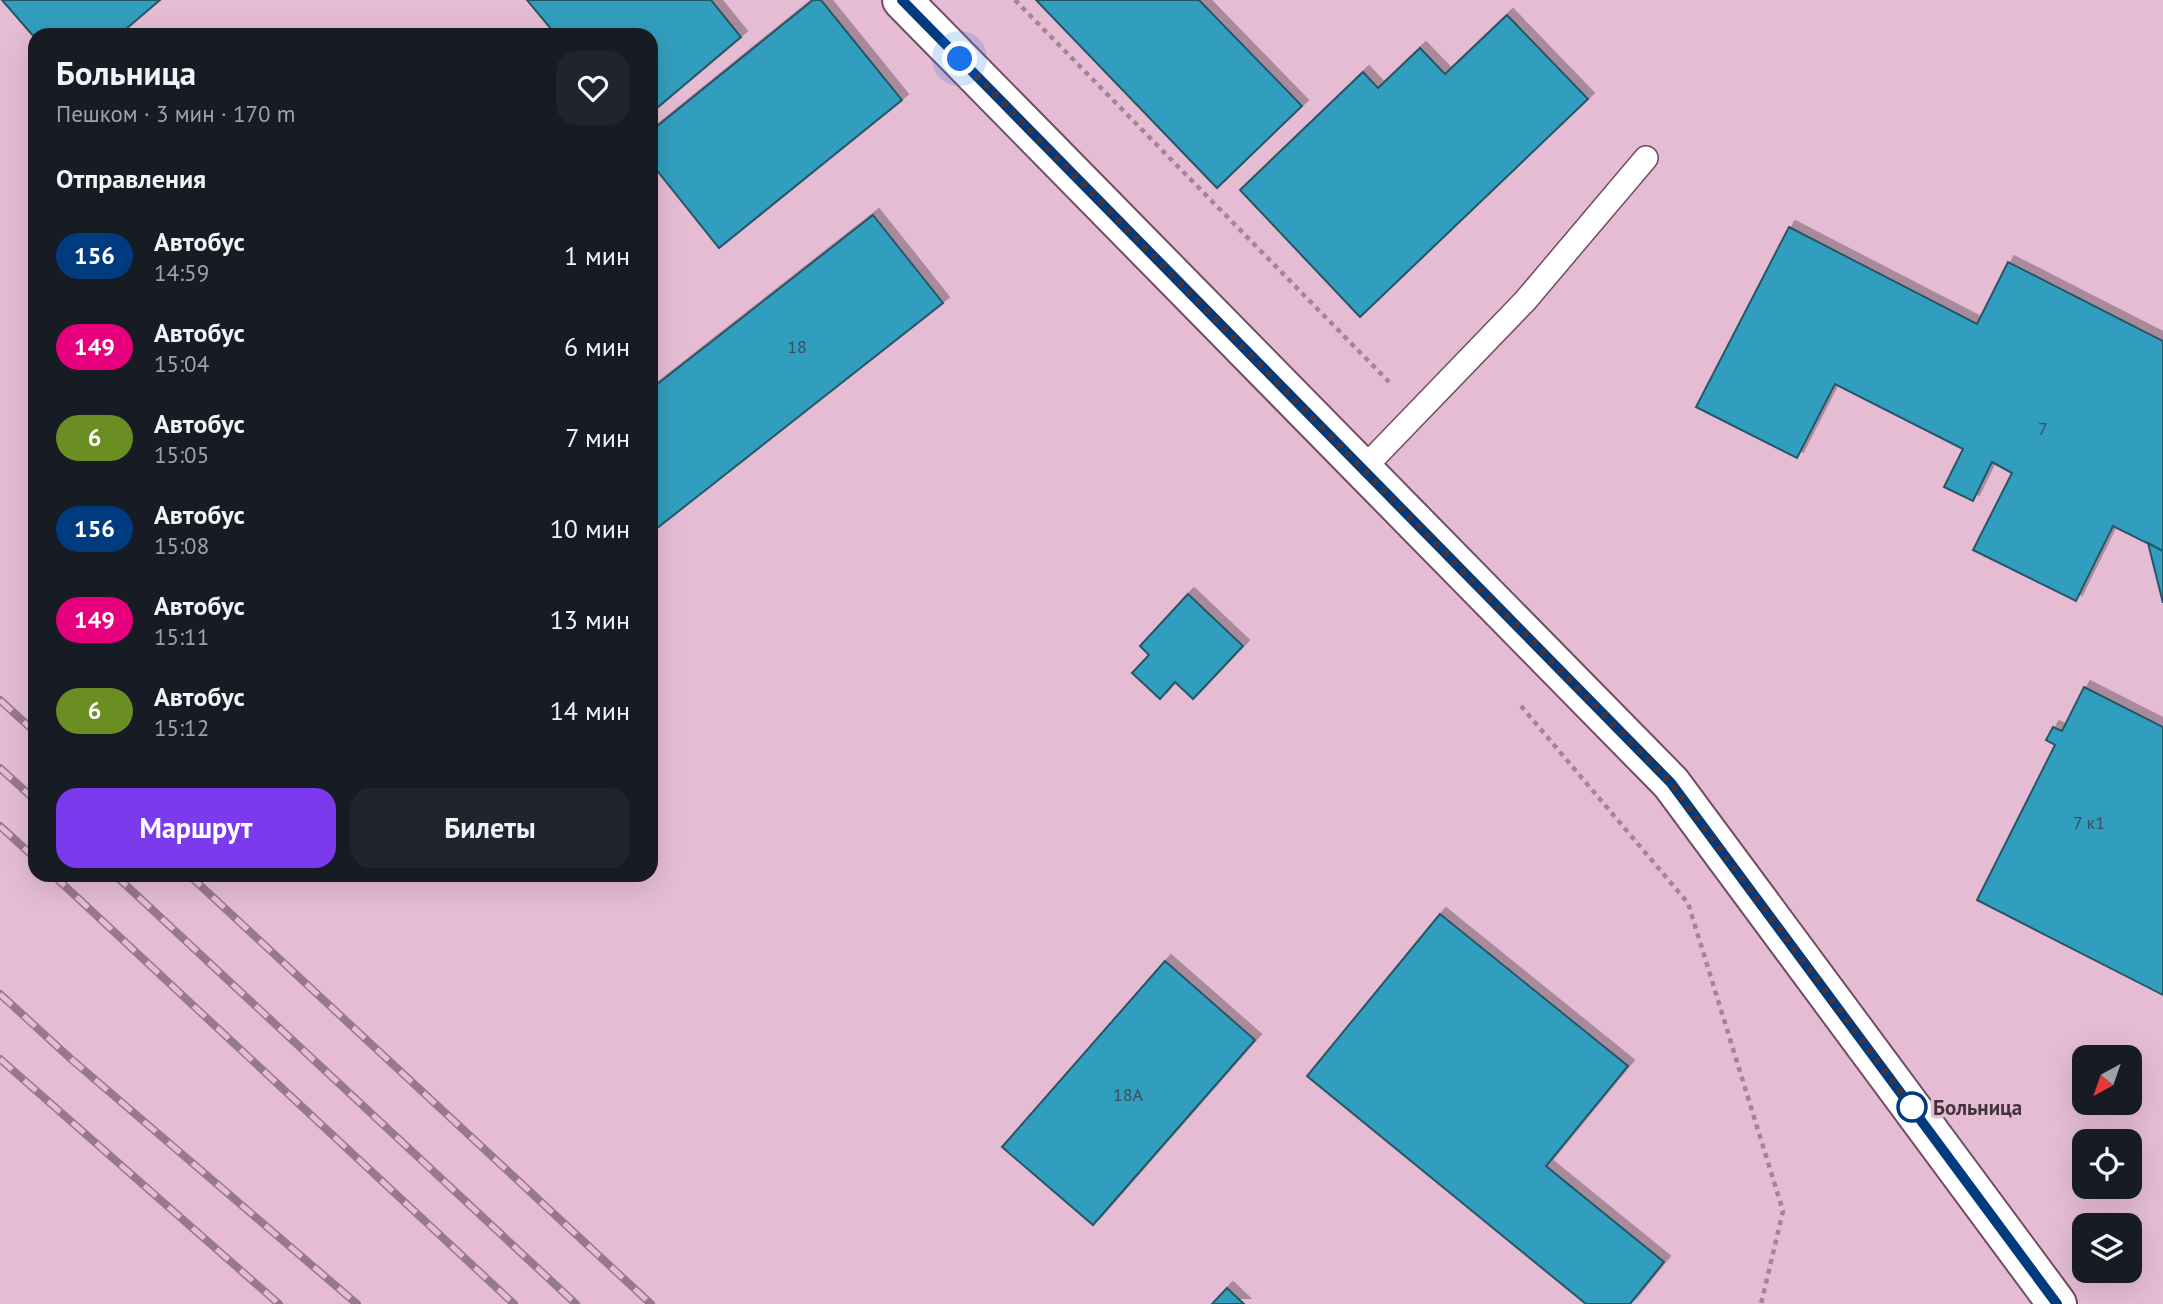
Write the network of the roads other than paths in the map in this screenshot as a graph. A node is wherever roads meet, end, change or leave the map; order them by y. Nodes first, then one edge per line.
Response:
1 (902, 0) edge
2 (1646, 158) dead end
3 (1363, 470) junction
4 (2057, 1304) edge

1 - 3 main road
2 - 3 lane
3 - 4 main road

